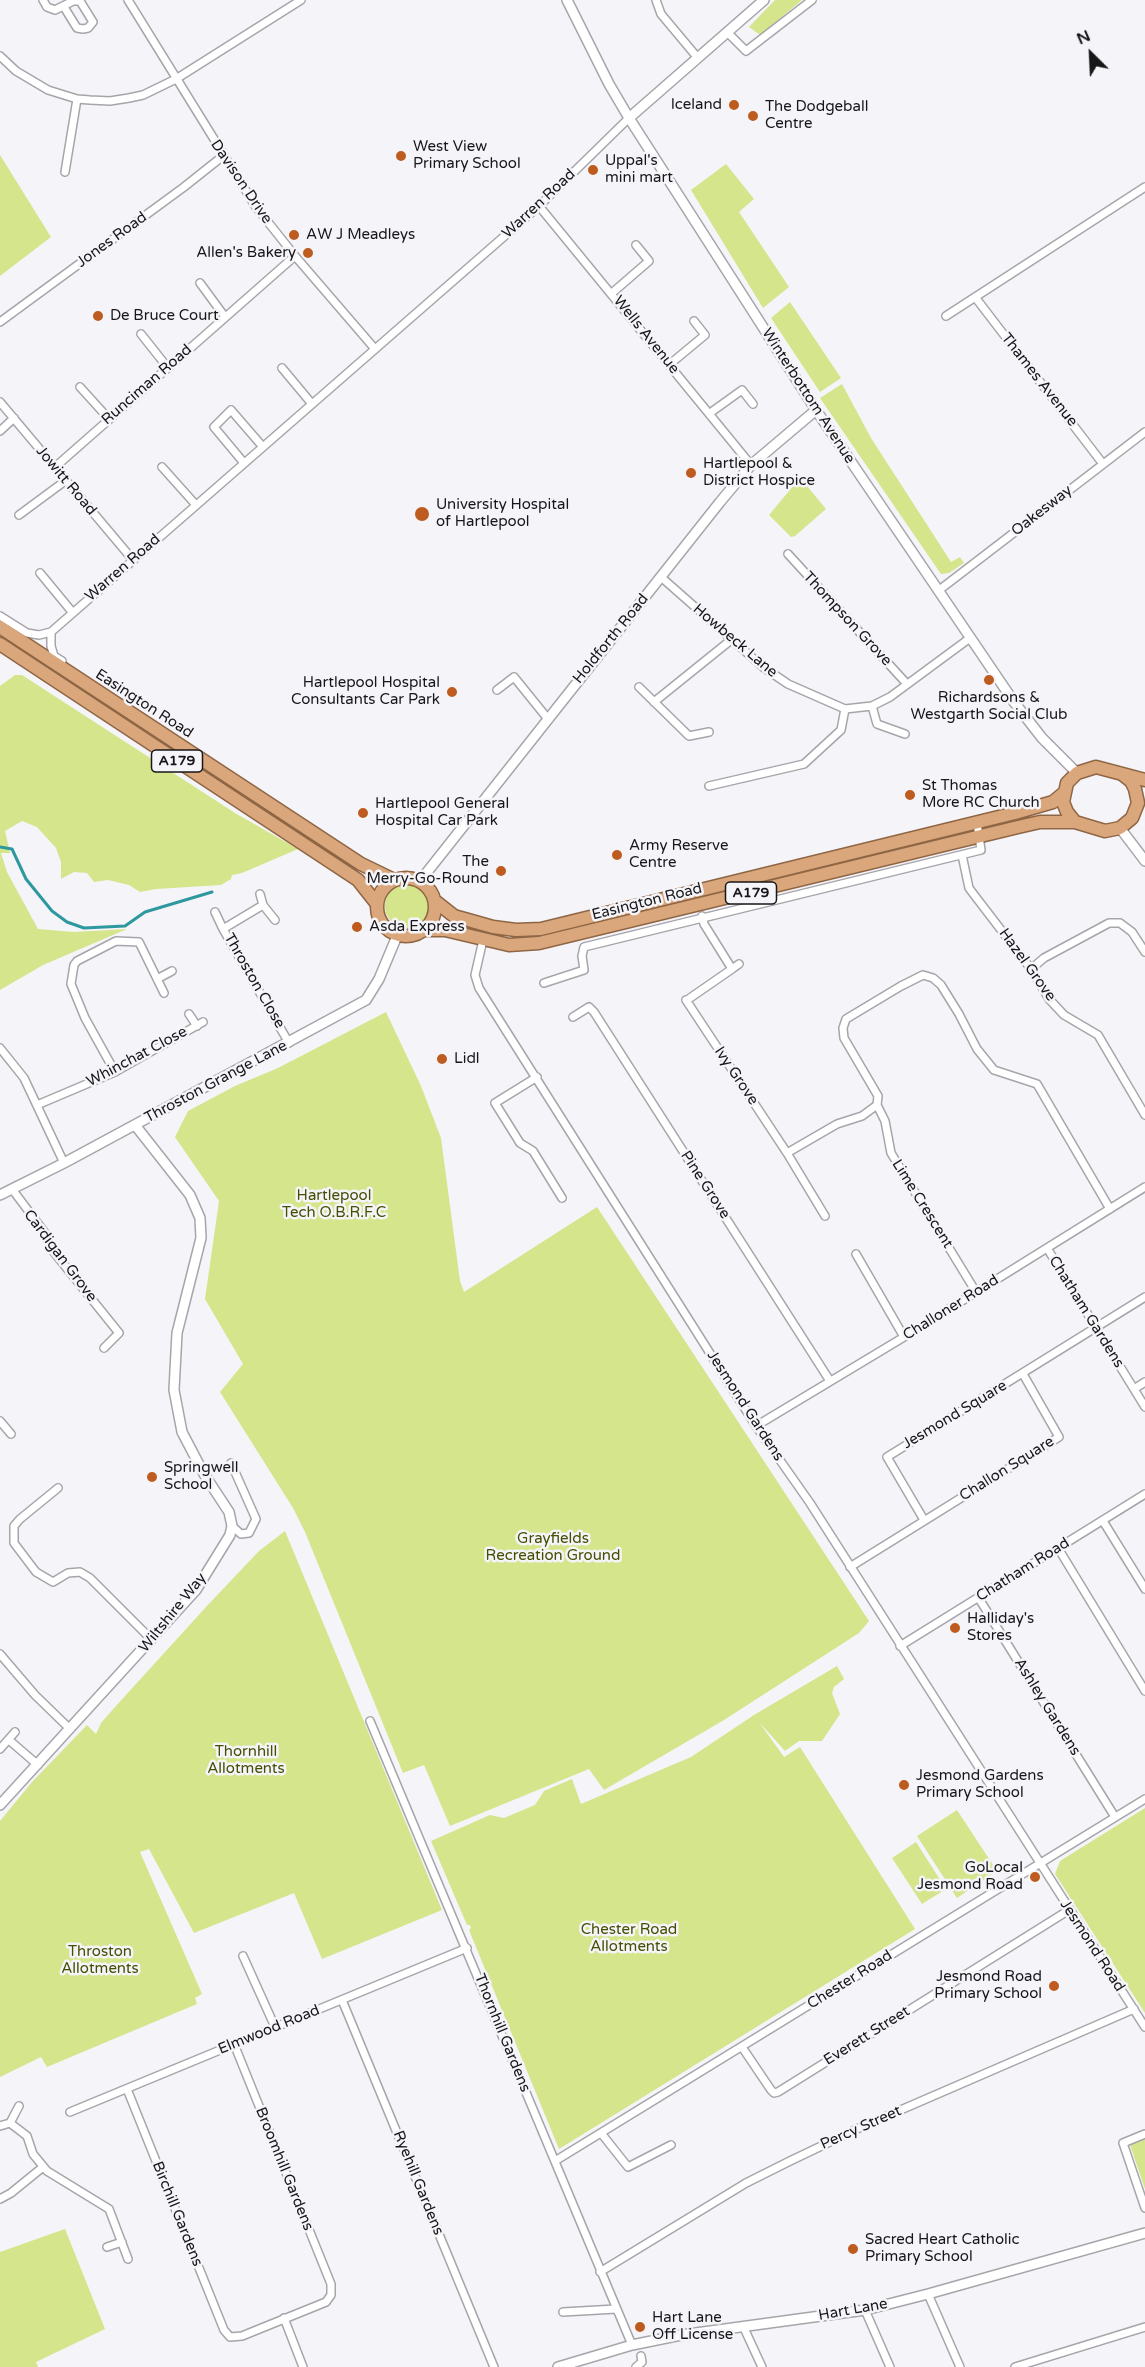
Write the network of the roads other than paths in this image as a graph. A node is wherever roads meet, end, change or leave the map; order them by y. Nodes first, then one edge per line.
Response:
1 (43, 0) edge
2 (128, 0) edge
3 (301, 0) edge
4 (567, 0) edge
5 (656, 0) edge
6 (764, 0) edge
7 (812, 0) edge
8 (64, 7) junction
9 (727, 32) junction
10 (0, 56) edge
11 (697, 57) junction
12 (176, 79) junction
13 (77, 99) junction
14 (629, 118) junction
15 (223, 156) junction
16 (65, 172) dead end
17 (1145, 188) edge
18 (539, 206) junction
19 (636, 245) dead end
20 (295, 255) junction
21 (200, 283) dead end
22 (612, 293) junction
23 (975, 297) junction
24 (946, 316) dead end
25 (225, 317) junction
26 (694, 321) dead end
27 (0, 322) edge
28 (141, 334) dead end
29 (375, 349) junction
30 (670, 364) junction
31 (168, 368) junction
32 (282, 368) dead end
33 (80, 387) dead end
34 (0, 402) edge
35 (312, 404) junction
36 (753, 404) dead end
37 (816, 410) junction
38 (710, 413) junction
39 (14, 418) junction
40 (109, 419) junction
41 (0, 430) edge
42 (1145, 432) edge
43 (263, 447) junction
44 (244, 463) junction
45 (1103, 464) junction
46 (752, 465) junction
47 (162, 467) dead end
48 (54, 468) junction
49 (65, 481) junction
50 (196, 505) junction
51 (19, 515) dead end
52 (788, 554) dead end
53 (133, 560) junction
54 (40, 573) dead end
55 (661, 577) junction
56 (938, 591) junction
57 (73, 613) junction
58 (0, 616) edge
59 (0, 627) edge
60 (51, 632) junction
61 (970, 638) junction
62 (731, 640) junction
63 (0, 644) edge
64 (78, 679) junction
65 (907, 684) junction
66 (639, 687) dead end
67 (497, 690) dead end
68 (654, 702) junction
69 (872, 706) junction
70 (845, 709) junction
71 (548, 719) junction
72 (709, 732) dead end
73 (905, 734) dead end
74 (1077, 773) junction
75 (1122, 774) junction
76 (1145, 780) edge
77 (709, 786) dead end
78 (1064, 793) junction
79 (1141, 801) edge
80 (1075, 822) junction
81 (977, 823) junction
82 (1120, 828) junction
83 (980, 836) junction
84 (962, 855) junction
85 (1145, 861) edge
86 (394, 880) junction
87 (420, 881) junction
88 (260, 894) dead end
89 (672, 896) junction
90 (435, 901) junction
91 (377, 904) junction
92 (263, 905) junction
93 (675, 911) junction
94 (215, 912) dead end
95 (702, 916) junction
96 (581, 919) junction
97 (275, 920) dead end
98 (223, 929) junction
99 (426, 930) junction
100 (585, 933) junction
101 (397, 936) junction
102 (483, 940) junction
103 (594, 944) junction
104 (1145, 952) edge
105 (739, 964) dead end
106 (732, 969) junction
107 (1031, 969) junction
108 (171, 971) dead end
109 (157, 979) junction
110 (544, 982) dead end
111 (164, 993) dead end
112 (189, 1014) dead end
113 (573, 1017) dead end
114 (289, 1042) junction
115 (0, 1048) edge
116 (115, 1072) junction
117 (537, 1077) junction
118 (37, 1105) junction
119 (877, 1105) junction
120 (1145, 1115) edge
121 (135, 1125) junction
122 (787, 1153) junction
123 (64, 1163) junction
124 (1145, 1187) edge
125 (12, 1189) junction
126 (0, 1195) edge
127 (562, 1198) dead end
128 (1110, 1209) junction
129 (825, 1216) dead end
130 (1047, 1248) junction
131 (856, 1254) dead end
132 (976, 1292) junction
133 (1145, 1297) edge
134 (1096, 1327) junction
135 (904, 1337) junction
136 (104, 1348) dead end
137 (1023, 1374) junction
138 (830, 1381) junction
139 (1145, 1382) edge
140 (1134, 1389) junction
141 (1145, 1407) edge
142 (1, 1425) edge
143 (756, 1426) junction
144 (11, 1434) dead end
145 (231, 1463) dead end
146 (58, 1488) dead end
147 (1145, 1494) edge
148 (924, 1520) junction
149 (1103, 1521) junction
150 (232, 1526) junction
151 (1058, 1548) junction
152 (850, 1567) junction
153 (1145, 1589) edge
154 (978, 1597) junction
155 (152, 1640) junction
156 (900, 1646) junction
157 (0, 1654) edge
158 (1145, 1691) edge
159 (370, 1721) dead end
160 (70, 1729) junction
161 (15, 1732) dead end
162 (9, 1740) junction
163 (0, 1749) edge
164 (38, 1765) junction
165 (1145, 1799) edge
166 (0, 1806) edge
167 (1115, 1817) junction
168 (1039, 1864) junction
169 (1069, 1910) junction
170 (467, 1948) junction
171 (243, 1956) dead end
172 (342, 2000) junction
173 (1134, 2009) junction
174 (1145, 2027) edge
175 (275, 2028) junction
176 (234, 2044) junction
177 (742, 2047) junction
178 (127, 2088) junction
179 (19, 2106) dead end
180 (70, 2112) dead end
181 (10, 2123) junction
182 (0, 2126) edge
183 (601, 2133) junction
184 (1145, 2134) edge
185 (671, 2145) dead end
186 (555, 2162) junction
187 (43, 2167) junction
188 (0, 2199) edge
189 (1145, 2208) edge
190 (1145, 2233) edge
191 (122, 2242) junction
192 (107, 2247) dead end
193 (128, 2259) dead end
194 (600, 2272) junction
195 (928, 2295) junction
196 (616, 2309) junction
197 (865, 2310) junction
198 (563, 2312) dead end
199 (284, 2318) junction
200 (1145, 2327) edge
201 (744, 2328) junction
202 (632, 2345) junction
203 (641, 2356) dead end
204 (584, 2364) edge
205 (303, 2367) edge
206 (494, 2367) edge
207 (558, 2367) edge
208 (636, 2367) edge
209 (762, 2367) edge
210 (891, 2367) edge
211 (960, 2367) edge
212 (1015, 2367) edge

1 - 8 street
2 - 12 street, Davison Drive
3 - 12 street
4 - 14 street, Winterbottom Avenue
5 - 11 street
6 - 9 street, Warren Road
7 - 9 street
8 - 8 street
9 - 11 street, Warren Road
10 - 13 street
11 - 14 street, Warren Road
12 - 13 street
12 - 15 street, Davison Drive
13 - 16 street
14 - 18 street, Warren Road
14 - 37 street, Winterbottom Avenue
15 - 20 street, Davison Drive
15 - 27 street, Jones Road
17 - 23 street
18 - 22 street, Wells Avenue
18 - 29 street, Warren Road
19 - 22 street
20 - 25 street, Runciman Road
20 - 29 street, Davison Drive
21 - 25 street
22 - 30 street, Wells Avenue
23 - 24 street
23 - 45 street, Thames Avenue
25 - 31 street, Runciman Road
26 - 30 street
28 - 31 street
29 - 35 street, Warren Road
30 - 38 street, Wells Avenue
31 - 40 street, Runciman Road
32 - 35 street
33 - 40 street
34 - 39 street, Jowitt Road
35 - 43 street, Warren Road
36 - 38 street
37 - 46 street, Holdforth Road
37 - 56 street, Winterbottom Avenue
38 - 46 street, Wells Avenue
39 - 41 street
39 - 48 street, Jowitt Road
40 - 48 street, Runciman Road
42 - 45 street, Oakesway
43 - 44 street, Warren Road
43 - 44 street
44 - 50 street, Warren Road
45 - 56 street, Oakesway
46 - 55 street, Holdforth Road
47 - 50 street
48 - 49 street, Jowitt Road
49 - 51 street
49 - 53 street, Jowitt Road
50 - 53 street, Warren Road
52 - 65 street, Thompson Grove
53 - 57 street, Warren Road
54 - 57 street
55 - 62 street, Howbeck Lane
55 - 71 street, Holdforth Road
56 - 61 street, Winterbottom Avenue
57 - 60 street, Warren Road
58 - 60 street
59 - 64 highway, Easington Road / A179
60 - 64 street
61 - 65 street
61 - 74 street, Winterbottom Avenue
62 - 68 street
62 - 70 street, Howbeck Lane
63 - 91 highway, Easington Road / A179
64 - 86 highway, Easington Road / A179
65 - 69 street
66 - 68 street
67 - 71 street
68 - 72 street
69 - 70 street
69 - 73 street
70 - 77 street
71 - 87 street, Holdforth Road
74 - 75 highway
74 - 78 highway, A179
75 - 76 highway
75 - 79 highway
78 - 80 highway
78 - 81 highway, Easington Road / A179
79 - 82 highway
80 - 82 highway, A179
80 - 83 highway, Easington Road / A179
81 - 83 street
81 - 89 highway, Easington Road / A179
82 - 85 street
83 - 84 street, Easington Road
83 - 93 highway, Easington Road / A179
84 - 95 street, Easington Road
84 - 107 street, Hazel Grove
86 - 87 highway, Easington Road
86 - 91 highway
87 - 90 highway, Easington Road
88 - 92 street
89 - 93 highway
89 - 96 highway, Easington Road / A179
90 - 96 highway, Easington Road / A179
90 - 99 highway
91 - 101 highway, Easington Road
92 - 97 street
92 - 98 street, Throston Close
93 - 100 highway, Easington Road / A179
94 - 98 street
95 - 103 street, Easington Road
95 - 106 street
96 - 100 street
98 - 114 street, Throston Close
99 - 101 highway, Easington Road
99 - 102 highway, Easington Road / A179
100 - 102 highway, Easington Road / A179
100 - 103 street
101 - 114 street, Throston Grange Lane
102 - 117 street, Jesmond Gardens
103 - 110 street, Easington Road
104 - 107 street
105 - 106 street
106 - 122 street, Ivy Grove
107 - 120 street, Hazel Grove
108 - 109 street
109 - 111 street
109 - 116 street
112 - 116 street, Whinchat Close
113 - 138 street, Pine Grove
114 - 121 street, Throston Grange Lane
115 - 118 street
116 - 118 street, Whinchat Close
117 - 127 street
117 - 143 street, Jesmond Gardens
118 - 123 street
119 - 122 street
119 - 128 street, Lime Crescent
119 - 132 street, Lime Crescent
121 - 123 street, Throston Grange Lane
121 - 150 street
122 - 129 street, Ivy Grove
123 - 125 street, Throston Grange Lane
124 - 128 street, Challoner Road
125 - 126 street, Throston Grange Lane
125 - 136 street, Cardigan Grove
128 - 130 street, Challoner Road
130 - 132 street, Challoner Road
130 - 134 street, Chatham Gardens
131 - 135 street
132 - 135 street, Challoner Road
133 - 134 street, Jesmond Square
134 - 137 street, Jesmond Square
134 - 140 street, Chatham Gardens
135 - 138 street, Challoner Road
137 - 148 street, Challon Square
137 - 148 street, Jesmond Square
138 - 143 street, Challoner Road
139 - 140 street
140 - 141 street, Chatham Gardens
142 - 144 street
143 - 152 street, Jesmond Gardens
145 - 150 street
146 - 155 street
147 - 149 street, Chatham Road
148 - 152 street, Challon Square
149 - 151 street, Chatham Road
149 - 153 street
150 - 155 street, Wiltshire Way
151 - 154 street, Chatham Road
151 - 158 street
152 - 156 street, Jesmond Gardens
154 - 156 street, Chatham Road
154 - 167 street, Ashley Gardens
155 - 160 street, Wiltshire Way
156 - 168 street, Jesmond Gardens
157 - 160 street
159 - 170 street, Thornhill Gardens
160 - 164 street, Wiltshire Way
161 - 162 street
162 - 163 street
162 - 164 street
164 - 166 street, Wiltshire Way
165 - 167 street, Chester Road
167 - 168 street, Chester Road
168 - 169 street, Jesmond Road
168 - 177 street, Chester Road
169 - 173 street, Jesmond Road
169 - 177 street, Everett Street
170 - 172 street, Elmwood Road
170 - 186 street, Thornhill Gardens
171 - 175 street
172 - 175 street, Elmwood Road
172 - 206 street, Ryehill Gardens
173 - 174 street, Jesmond Road
173 - 194 street, Percy Street
175 - 176 street, Elmwood Road
176 - 178 street, Elmwood Road
176 - 199 street, Broomhill Gardens
177 - 183 street, Chester Road
178 - 180 street, Elmwood Road
178 - 199 street, Birchill Gardens
179 - 181 street
181 - 182 street
181 - 187 street
183 - 185 street
183 - 186 street, Chester Road
184 - 189 street
186 - 194 street, Thornhill Gardens
187 - 188 street
187 - 191 street
190 - 195 street, Hart Lane
191 - 192 street
191 - 193 street
194 - 196 street, Thornhill Gardens
195 - 197 street, Hart Lane
195 - 211 street
196 - 198 street
196 - 202 street, Thornhill Gardens
197 - 201 street, Hart Lane
197 - 210 street
199 - 205 street
200 - 212 street
201 - 202 street, Hart Lane
201 - 209 street
202 - 204 street, Hart Lane
203 - 208 street
204 - 207 street, Hart Lane

